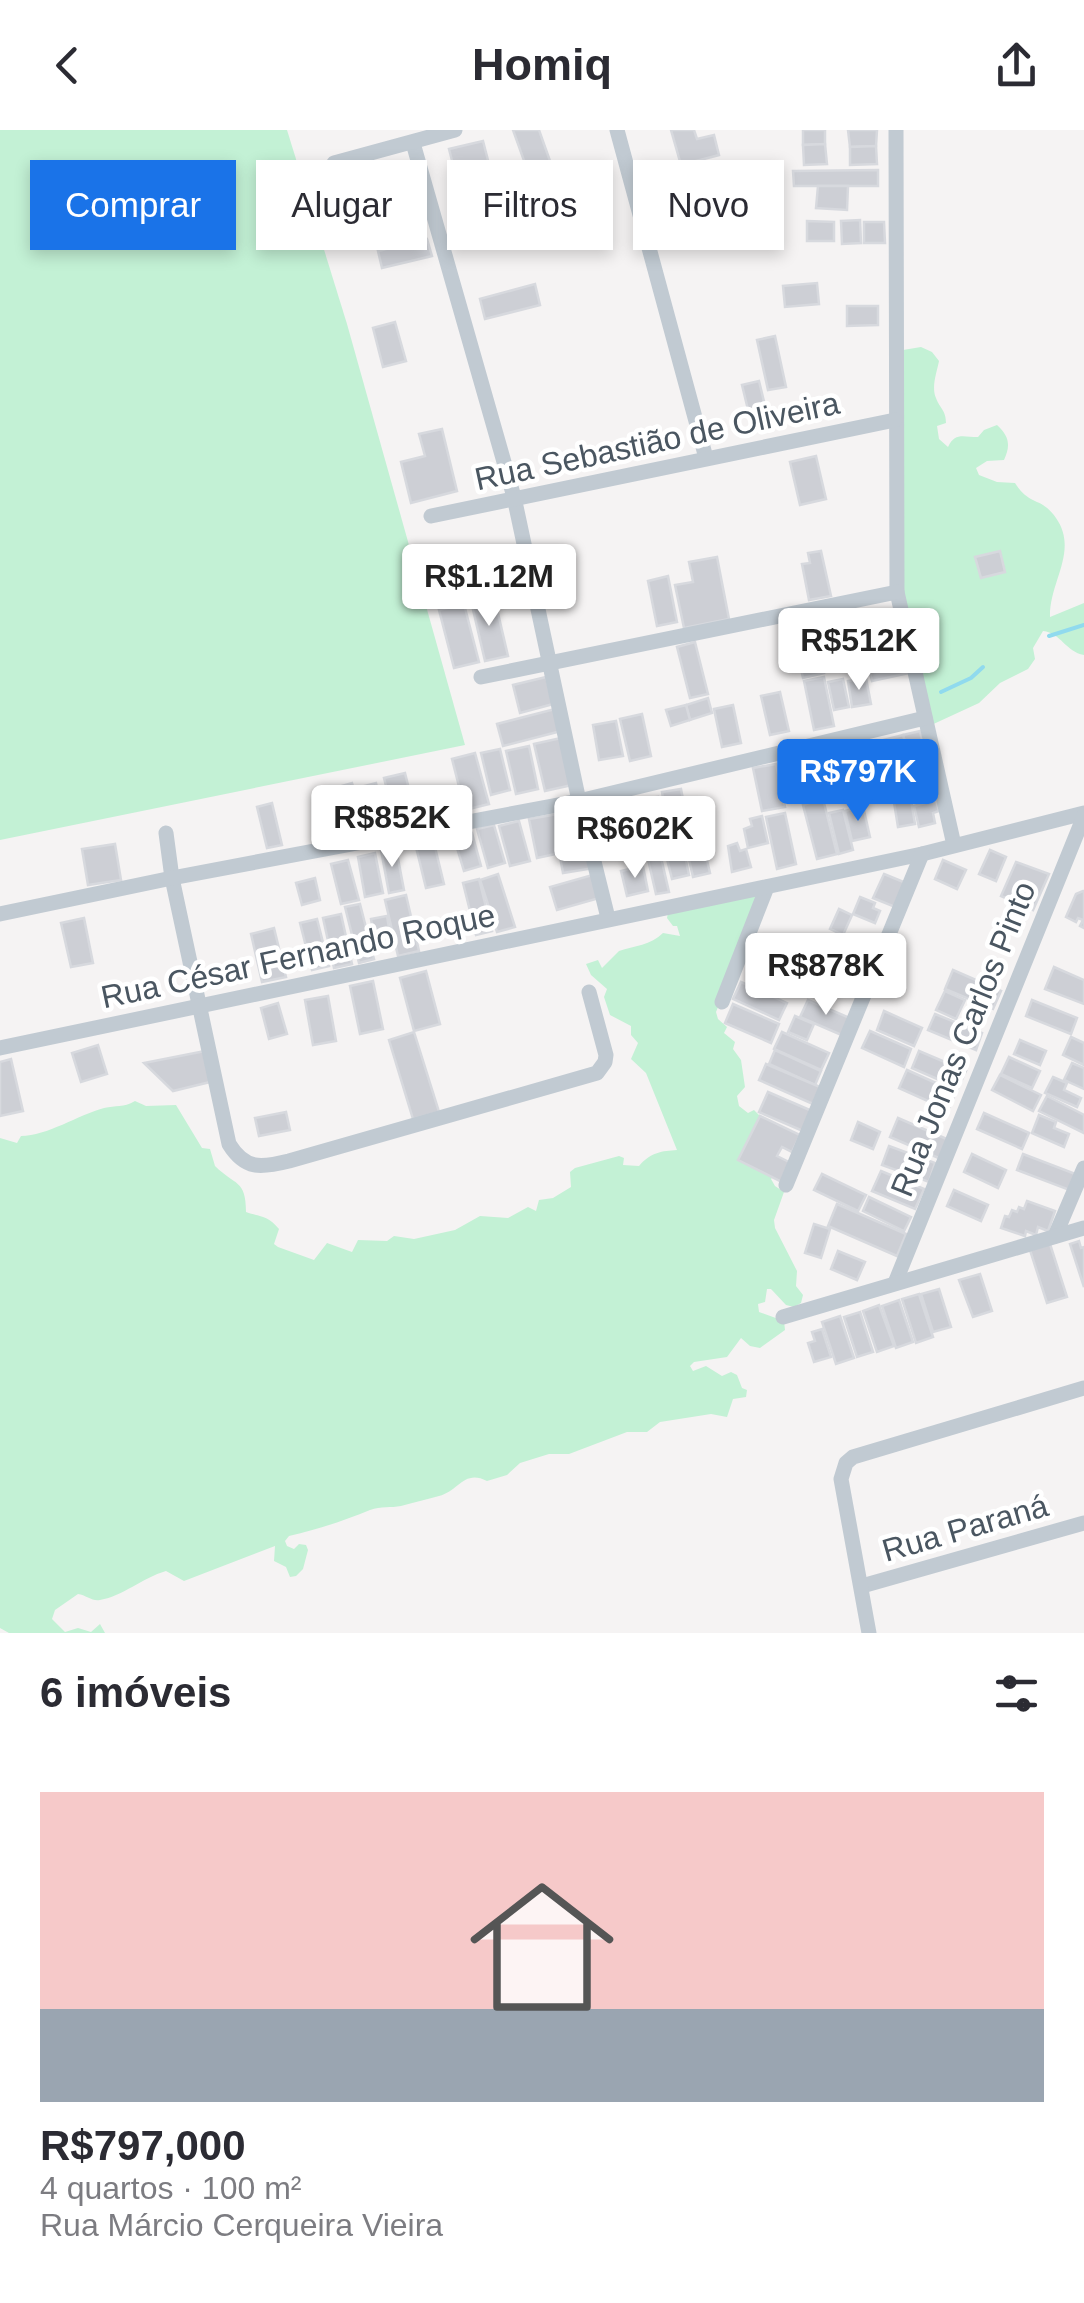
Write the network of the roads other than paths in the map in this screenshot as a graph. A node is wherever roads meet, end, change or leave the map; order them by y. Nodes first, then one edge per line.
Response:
1 (455, 130) edge
2 (617, 130) edge
3 (896, 130) edge
4 (412, 143) junction
5 (346, 160) edge
6 (895, 420) junction
7 (706, 458) junction
8 (514, 497) junction
9 (431, 516) dead end
10 (897, 592) junction
11 (550, 662) junction
12 (480, 677) dead end
13 (925, 718) junction
14 (579, 800) junction
15 (1084, 814) edge
16 (166, 833) dead end
17 (1080, 842) edge
18 (954, 845) junction
19 (922, 854) junction
20 (172, 878) junction
21 (767, 887) junction
22 (0, 914) edge
23 (608, 918) junction
24 (590, 992) dead end
25 (722, 1002) dead end
26 (200, 1006) junction
27 (0, 1048) edge
28 (1084, 1168) edge
29 (786, 1185) dead end
30 (1084, 1228) edge
31 (1056, 1236) junction
32 (895, 1283) junction
33 (783, 1317) dead end
34 (1084, 1388) edge
35 (1084, 1522) edge
36 (862, 1586) junction
37 (869, 1633) edge

1 - 4 street
2 - 7 street
3 - 6 street
4 - 5 street
4 - 8 street
6 - 7 street, Rua Sebastião de Oliveira
6 - 10 street
7 - 8 street, Rua Sebastião de Oliveira
8 - 9 street, Rua Sebastião de Oliveira
8 - 11 street
10 - 11 street
10 - 13 street
11 - 12 street
11 - 14 street
13 - 14 street
13 - 18 street
14 - 20 street
14 - 23 street
15 - 17 street, Rua Jonas Carlos Pinto
15 - 18 street, Rua César Fernando Roque
16 - 20 street
17 - 32 street, Rua Jonas Carlos Pinto
18 - 19 street, Rua César Fernando Roque
19 - 21 street, Rua César Fernando Roque
19 - 29 street
20 - 22 street
20 - 26 street
21 - 23 street, Rua César Fernando Roque
21 - 25 street
23 - 26 street, Rua César Fernando Roque
24 - 26 street
26 - 27 street, Rua César Fernando Roque
28 - 31 street
30 - 31 street
31 - 32 street
32 - 33 street
34 - 36 street
35 - 36 street, Rua Paraná
36 - 37 street

